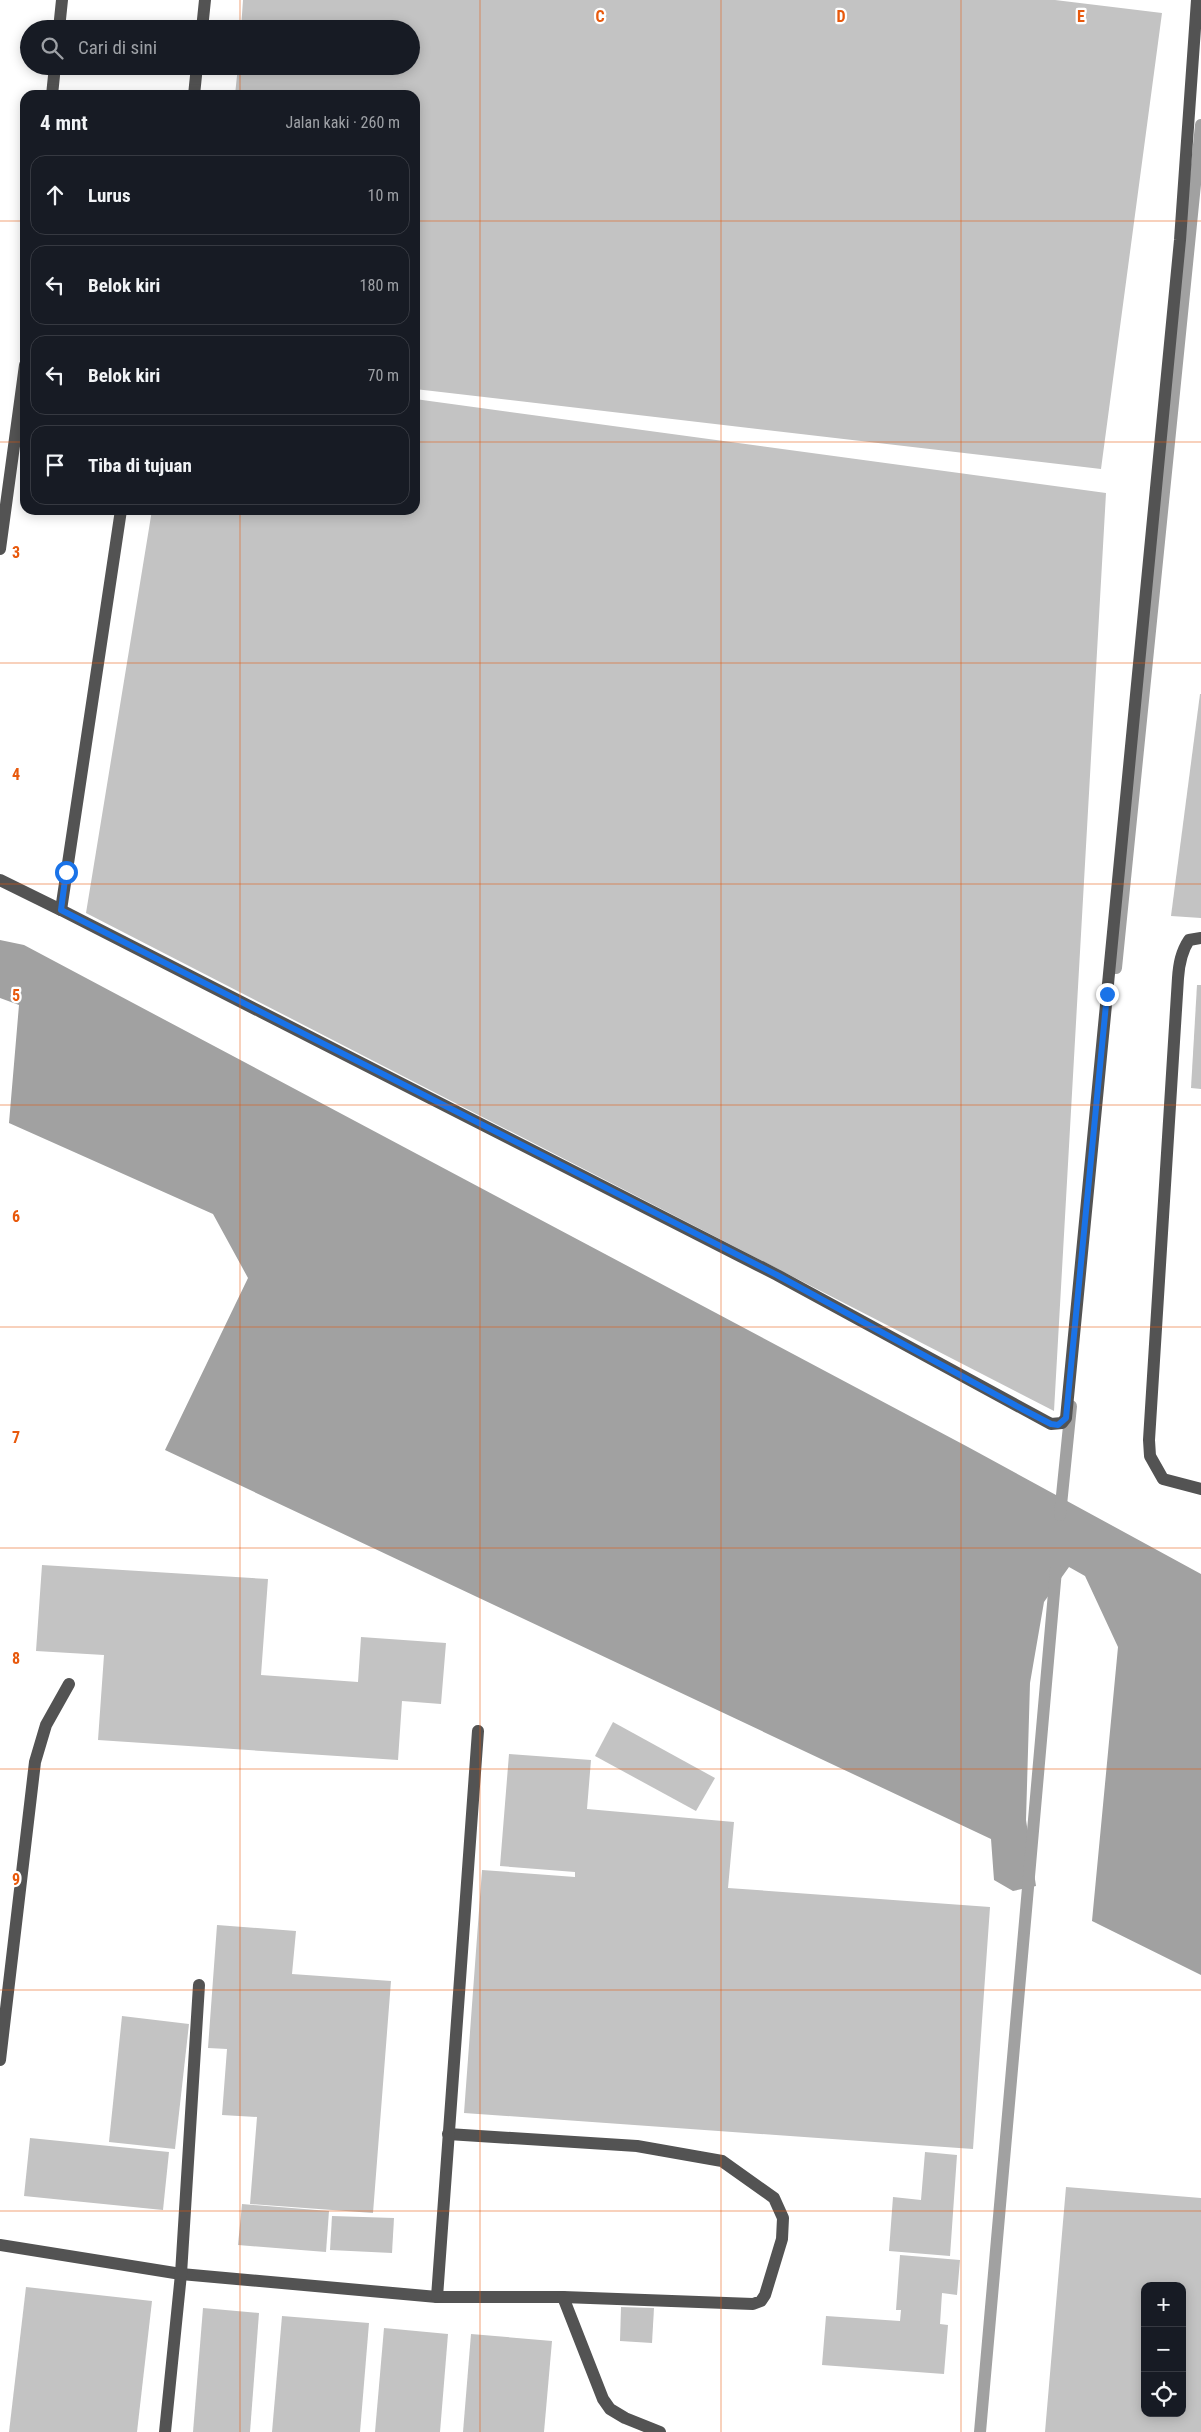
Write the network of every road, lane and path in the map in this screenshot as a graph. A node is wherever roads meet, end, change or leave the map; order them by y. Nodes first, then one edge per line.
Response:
1 (62, 0) edge
2 (205, 0) edge
3 (1197, 0) edge
4 (60, 20) edge
5 (203, 20) edge
6 (54, 75) edge
7 (197, 75) edge
8 (53, 90) edge
9 (195, 90) edge
10 (20, 428) edge
11 (120, 515) edge
12 (0, 549) edge
13 (0, 880) edge
14 (61, 910) junction
15 (1201, 938) edge
16 (1201, 1489) edge
17 (69, 1684) dead end
18 (478, 1731) dead end
19 (199, 1985) dead end
20 (0, 2060) edge
21 (448, 2134) junction
22 (0, 2245) edge
23 (181, 2274) junction
24 (436, 2297) junction
25 (563, 2297) junction
26 (165, 2432) edge
27 (660, 2432) edge

1 - 4 street
2 - 5 street
3 - 14 street
6 - 8 street
7 - 9 street
10 - 12 street
11 - 14 street
13 - 14 street
15 - 16 street
17 - 20 street
18 - 21 street
19 - 23 street
21 - 24 street
21 - 25 street
22 - 23 street
23 - 24 street
23 - 26 street
24 - 25 street
25 - 27 street

